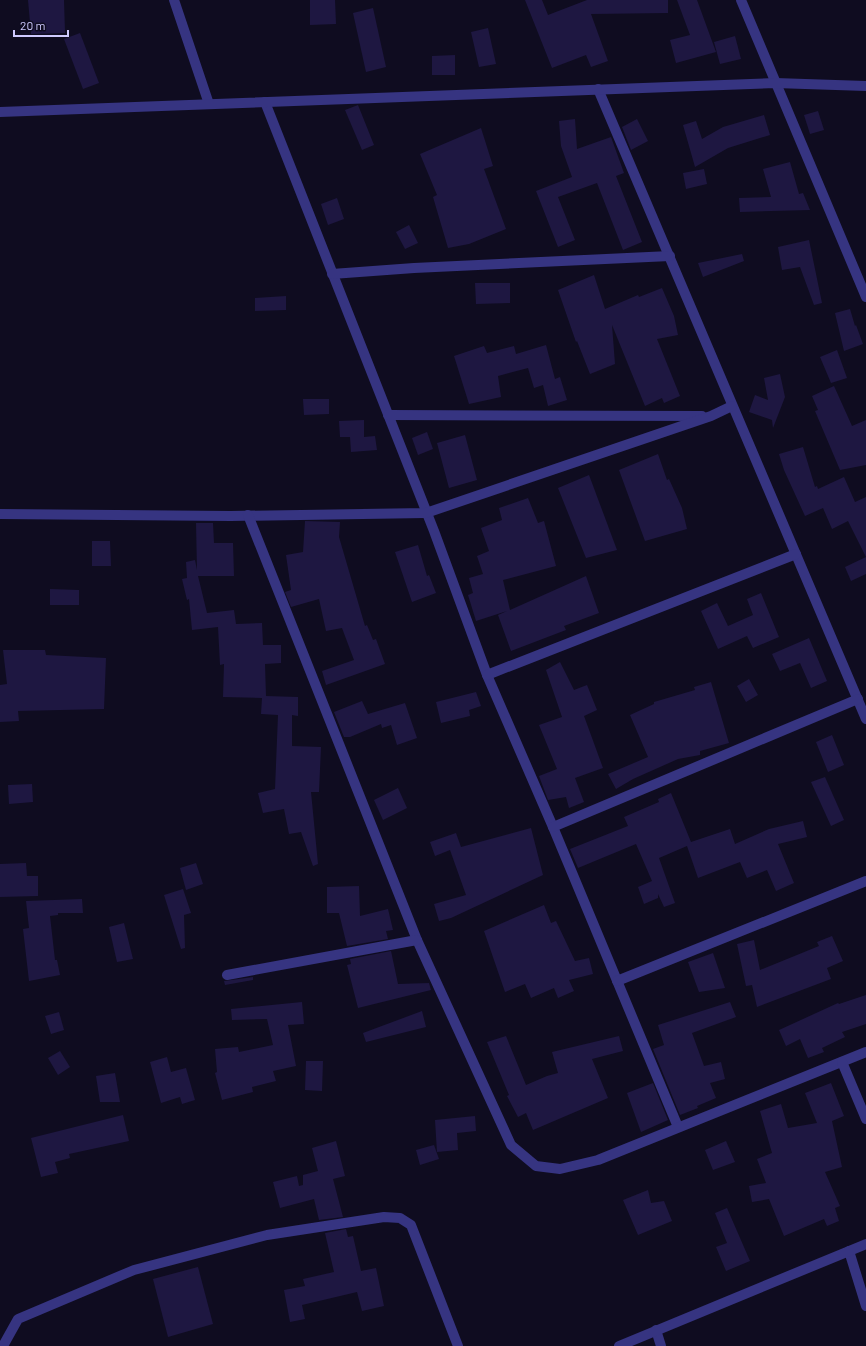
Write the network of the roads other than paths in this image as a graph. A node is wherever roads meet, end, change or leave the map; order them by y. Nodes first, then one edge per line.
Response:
1 (174, 0) edge
2 (741, 0) edge
3 (776, 83) junction
4 (866, 86) edge
5 (598, 89) junction
6 (265, 102) junction
7 (209, 104) junction
8 (0, 112) edge
9 (670, 256) junction
10 (332, 274) junction
11 (866, 297) edge
12 (732, 406) junction
13 (388, 416) junction
14 (711, 416) junction
15 (426, 513) junction
16 (0, 514) edge
17 (248, 515) junction
18 (796, 554) junction
19 (487, 675) junction
20 (858, 699) junction
21 (866, 718) edge
22 (553, 827) junction
23 (866, 881) edge
24 (418, 940) junction
25 (227, 975) dead end
26 (617, 981) junction
27 (866, 1052) edge
28 (842, 1062) junction
29 (866, 1119) edge
30 (678, 1128) junction
31 (866, 1244) edge
32 (849, 1251) junction
33 (866, 1306) edge
34 (656, 1330) junction
35 (3, 1346) edge
36 (458, 1346) edge
37 (619, 1346) edge
38 (661, 1346) edge

1 - 7 street
2 - 3 street
3 - 4 street
3 - 5 street
3 - 11 street
5 - 6 street
5 - 9 street
6 - 7 street
6 - 10 street
7 - 8 street
9 - 10 street
9 - 12 street
10 - 13 street
12 - 14 street
12 - 18 street
13 - 14 street
13 - 15 street
14 - 15 street
15 - 17 street
15 - 19 street
16 - 17 street
17 - 24 street
18 - 19 street
18 - 20 street
19 - 22 street
20 - 21 street
20 - 22 street
22 - 26 street
23 - 26 street
24 - 25 street
24 - 30 street
26 - 30 street
27 - 28 street
28 - 29 street
28 - 30 street
31 - 32 street
32 - 33 street
32 - 34 street
34 - 37 street
34 - 38 street
35 - 36 street

